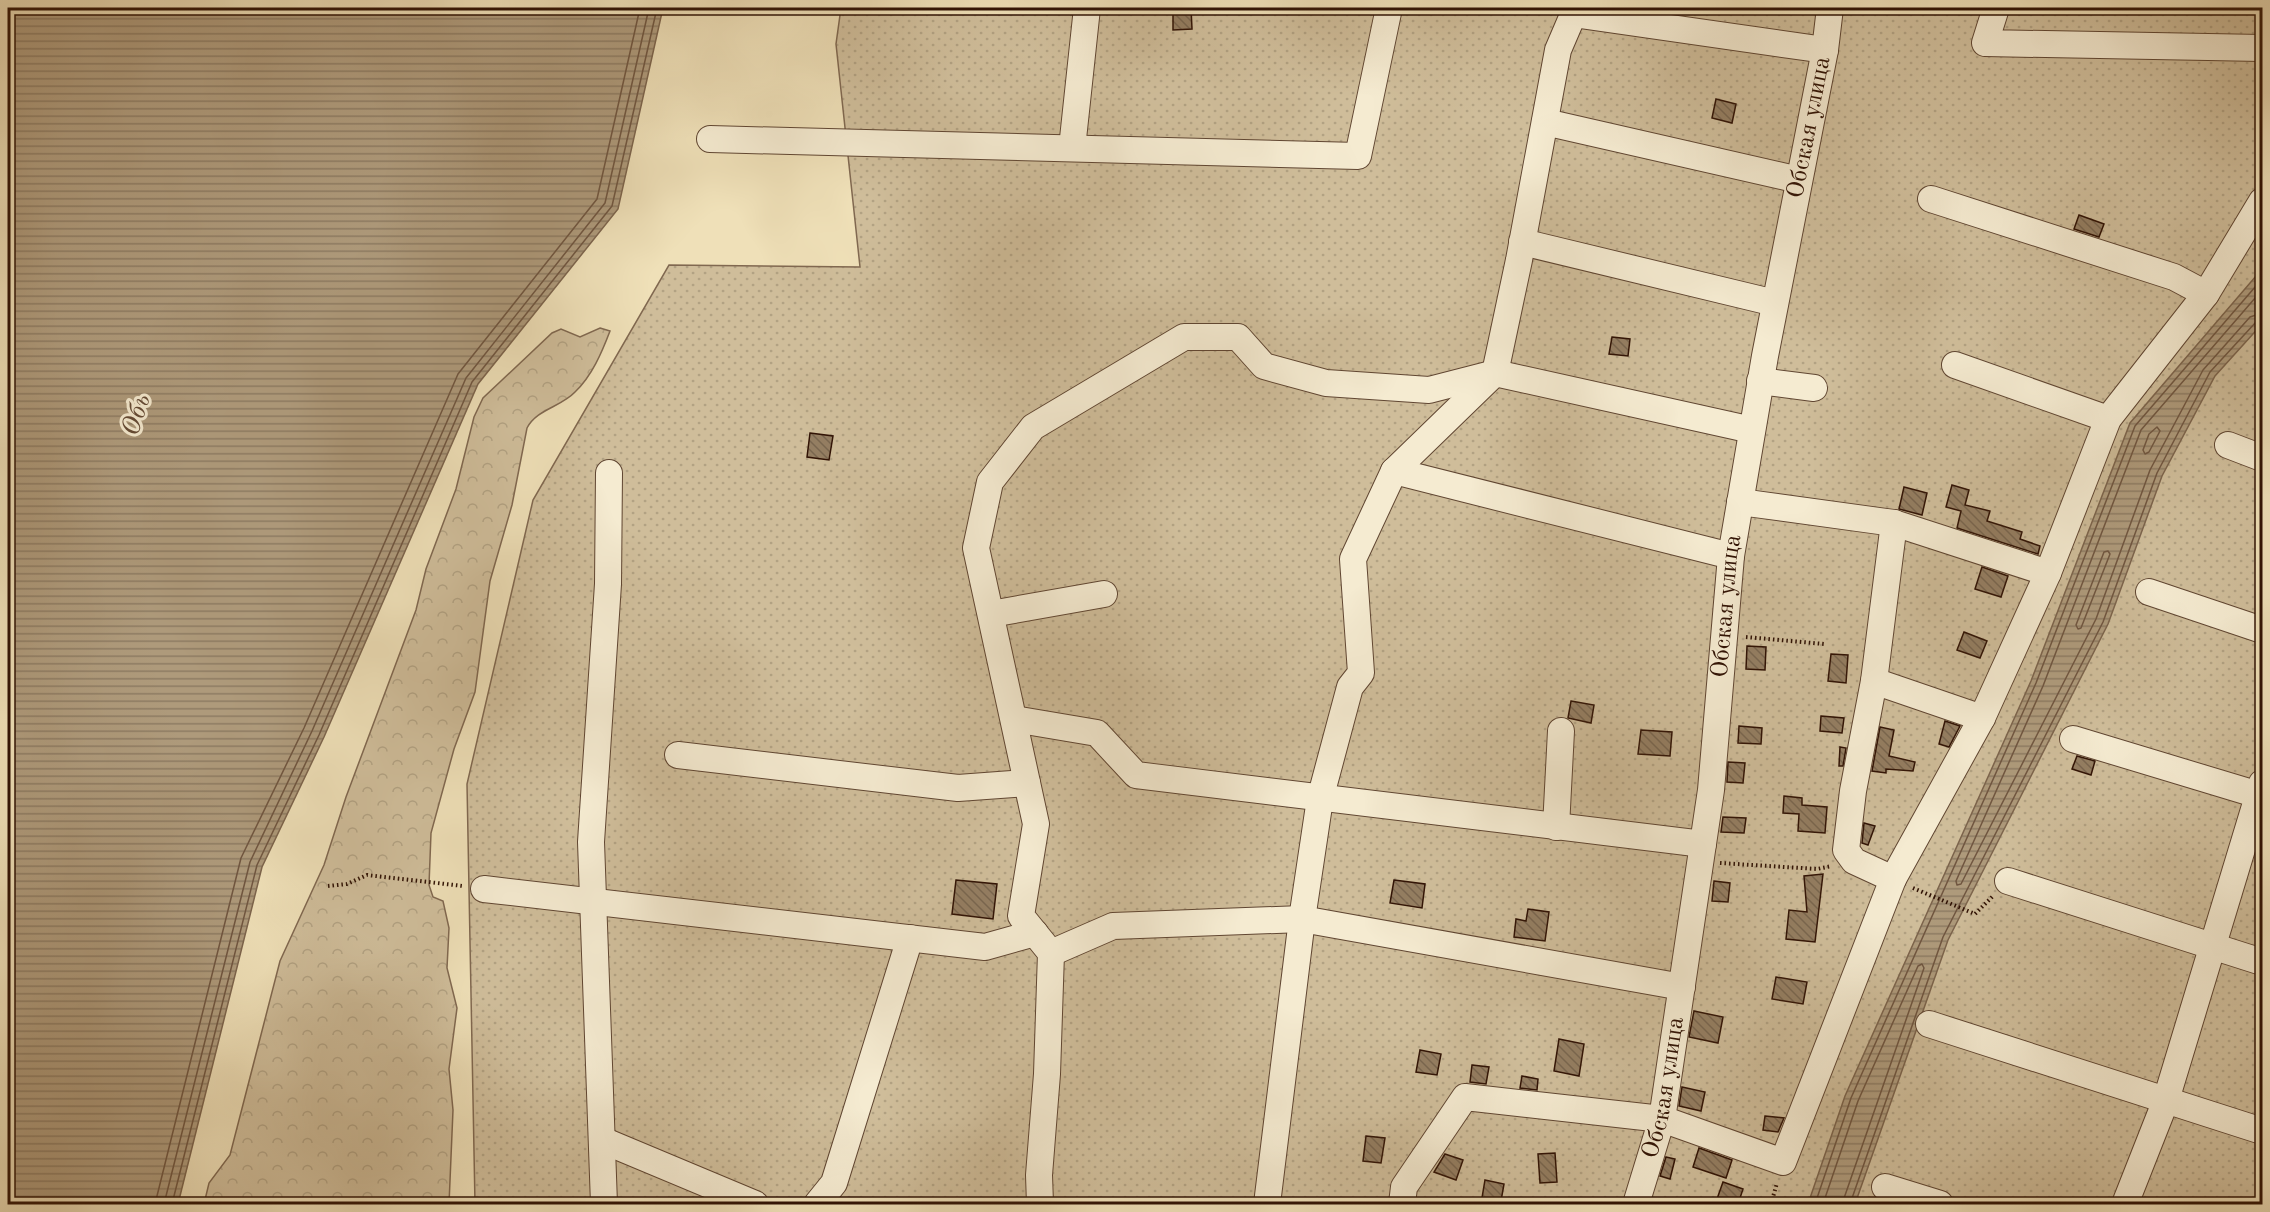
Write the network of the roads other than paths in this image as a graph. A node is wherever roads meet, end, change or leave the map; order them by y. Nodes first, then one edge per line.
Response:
1 (1086, 8) edge
2 (1389, 8) edge
3 (1830, 8) edge
4 (1996, 8) edge
5 (1575, 11) edge
6 (2262, 48) edge
7 (1825, 50) junction
8 (1545, 123) junction
9 (710, 139) dead end
10 (1072, 148) junction
11 (1799, 180) junction
12 (1931, 199) dead end
13 (2262, 201) edge
14 (1522, 242) junction
15 (2206, 294) junction
16 (1775, 303) junction
17 (1955, 365) dead end
18 (1495, 373) junction
19 (1760, 381) junction
20 (1814, 388) dead end
21 (2108, 419) junction
22 (1752, 430) junction
23 (2228, 445) dead end
24 (2262, 458) edge
25 (1394, 471) junction
26 (609, 473) dead end
27 (1740, 502) junction
28 (1894, 523) junction
29 (1731, 556) junction
30 (2048, 573) junction
31 (2149, 592) dead end
32 (1104, 594) dead end
33 (991, 614) junction
34 (2262, 630) edge
35 (1874, 681) junction
36 (1982, 718) junction
37 (1014, 719) junction
38 (1561, 731) dead end
39 (2073, 739) dead end
40 (678, 755) dead end
41 (1027, 783) junction
42 (2261, 791) edge
43 (1320, 799) junction
44 (1556, 827) junction
45 (1703, 844) junction
46 (1893, 879) junction
47 (2008, 881) dead end
48 (484, 889) road end
49 (593, 900) junction
50 (1302, 919) junction
51 (1035, 933) junction
52 (910, 938) junction
53 (2213, 945) junction
54 (1051, 953) junction
55 (2262, 962) edge
56 (1682, 987) junction
57 (1929, 1024) dead end
58 (2166, 1100) junction
59 (1662, 1119) junction
60 (2262, 1131) edge
61 (602, 1140) junction
62 (1039, 1175) junction
63 (1885, 1187) dead end
64 (604, 1204) edge
65 (755, 1204) edge
66 (817, 1204) edge
67 (1019, 1204) edge
68 (1040, 1204) edge
69 (1267, 1204) edge
70 (1402, 1204) edge
71 (1636, 1204) edge
72 (1940, 1204) edge
73 (2125, 1204) edge

1 - 10 street
2 - 10 street
3 - 7 street, Обская улица
4 - 6 street
5 - 7 street
5 - 8 street
7 - 11 street, Обская улица
8 - 11 street
8 - 14 street
9 - 10 street
11 - 16 street, Обская улица
12 - 15 street
13 - 15 street
14 - 16 street
14 - 18 street
15 - 21 street
16 - 19 street, Обская улица
17 - 21 street
18 - 22 street
18 - 25 street
18 - 33 street
19 - 20 street
19 - 22 street, Обская улица
21 - 30 street
22 - 27 street, Обская улица
23 - 24 street
25 - 29 street
25 - 43 street
26 - 49 street
27 - 28 street
27 - 29 street, Обская улица
28 - 30 street
28 - 35 street
29 - 45 street, Обская улица
30 - 36 street
31 - 34 street
32 - 33 street
33 - 37 street
35 - 36 street
35 - 46 street
36 - 46 street
37 - 41 street
37 - 43 street
38 - 44 street
39 - 42 street
40 - 41 street
41 - 51 street
42 - 53 street
43 - 44 street
43 - 50 street
44 - 45 street
45 - 56 street, Обская улица
46 - 59 street
47 - 53 street
48 - 49 street
49 - 52 street
49 - 61 street
50 - 54 street
50 - 56 street
50 - 69 street
51 - 52 street
51 - 54 street
52 - 66 street
53 - 55 street
53 - 58 street
54 - 62 street
56 - 59 street, Обская улица
57 - 58 street
58 - 60 street
58 - 73 street
59 - 70 street
59 - 71 street, Обская улица
61 - 64 street
61 - 65 street
62 - 67 street
62 - 68 street
63 - 72 street

